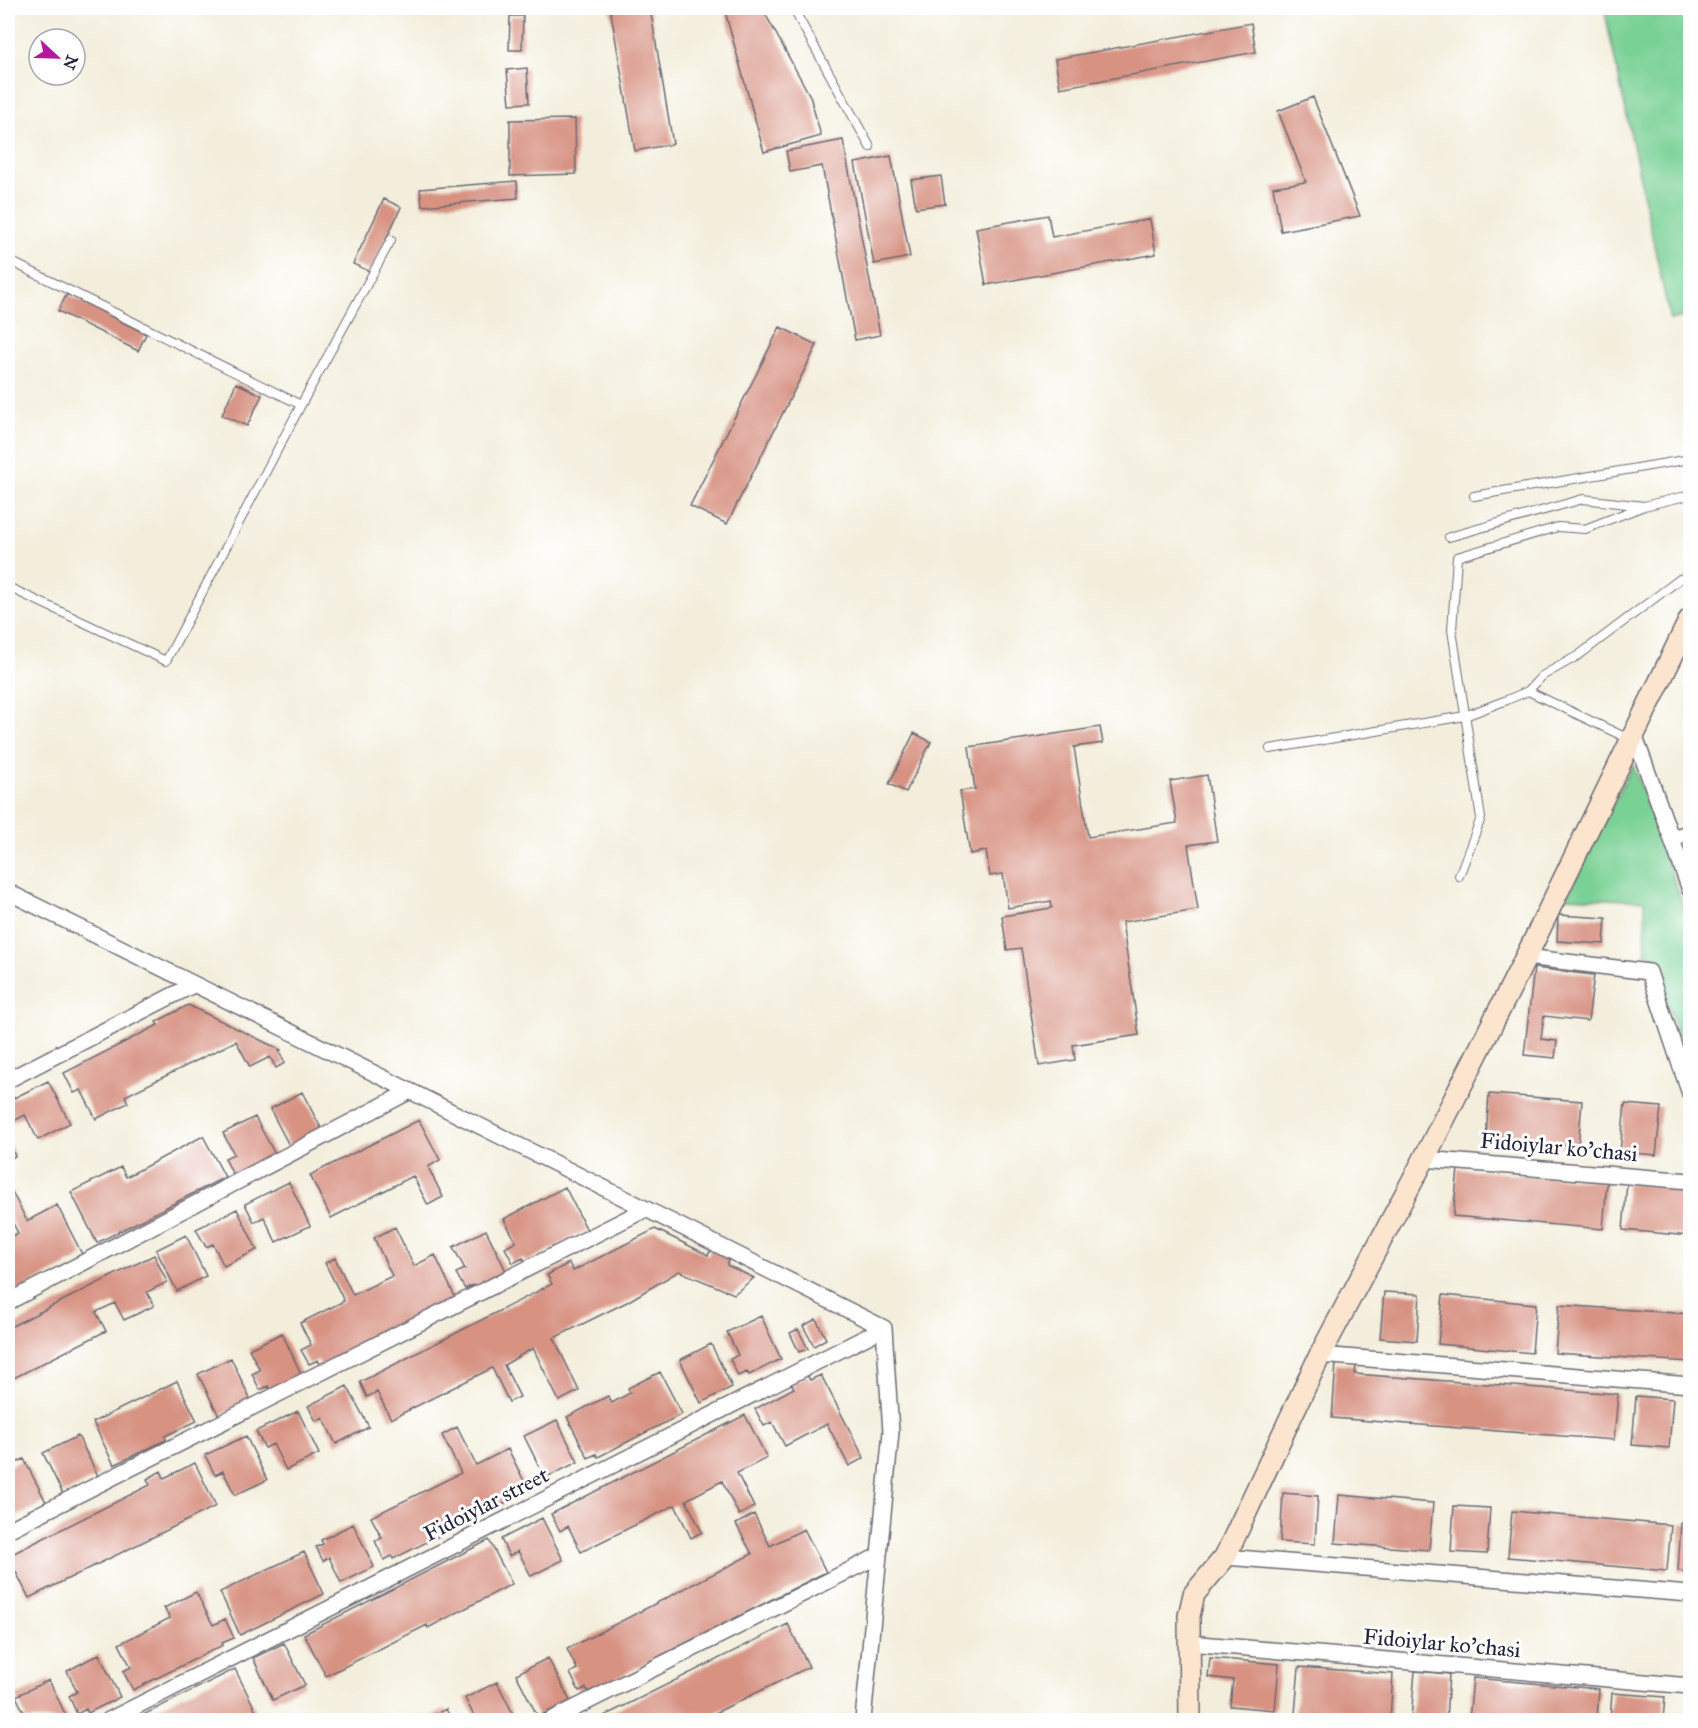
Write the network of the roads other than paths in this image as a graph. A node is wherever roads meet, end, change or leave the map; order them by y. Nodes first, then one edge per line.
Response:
1 (793, 8) edge
2 (870, 147) dead end
3 (391, 240) dead end
4 (8, 260) edge
5 (301, 405) junction
6 (1690, 459) edge
7 (1690, 495) edge
8 (1474, 496) dead end
9 (1644, 506) junction
10 (1449, 537) dead end
11 (1690, 577) edge
12 (8, 587) edge
13 (1690, 619) edge
14 (1528, 690) junction
15 (1465, 716) junction
16 (1632, 737) junction
17 (1270, 749) dead end
18 (1690, 832) edge
19 (1673, 838) junction
20 (1459, 876) dead end
21 (1690, 890) edge
22 (8, 892) edge
23 (1526, 957) junction
24 (193, 985) junction
25 (8, 1080) edge
26 (410, 1091) junction
27 (1690, 1094) edge
28 (1424, 1159) junction
29 (1690, 1180) edge
30 (646, 1209) junction
31 (8, 1302) edge
32 (884, 1328) junction
33 (1320, 1355) junction
34 (1690, 1385) edge
35 (8, 1530) edge
36 (878, 1556) junction
37 (1225, 1557) junction
38 (1690, 1594) edge
39 (1189, 1643) junction
40 (1690, 1686) edge
41 (109, 1720) edge
42 (551, 1720) edge
43 (863, 1720) edge
44 (1190, 1720) edge

1 - 2 lane
3 - 5 lane
4 - 5 lane
5 - 12 lane
6 - 8 lane
7 - 9 lane
9 - 10 lane
9 - 15 lane
11 - 14 lane
13 - 16 street
14 - 15 lane
14 - 16 lane
15 - 17 lane
15 - 20 lane
16 - 19 street
16 - 23 street
18 - 19 street
19 - 21 street
22 - 24 street
23 - 27 street
23 - 28 street
24 - 25 street
24 - 26 street
26 - 30 street
26 - 31 street
28 - 29 street, Fidoiylar ko'chasi
28 - 33 street
30 - 32 street
30 - 35 street
32 - 36 street
32 - 41 street, Fidoiylar street
33 - 34 street
33 - 37 street
36 - 42 street
36 - 43 street
37 - 38 street
37 - 39 street
39 - 40 street, Fidoiylar ko'chasi
39 - 44 street

